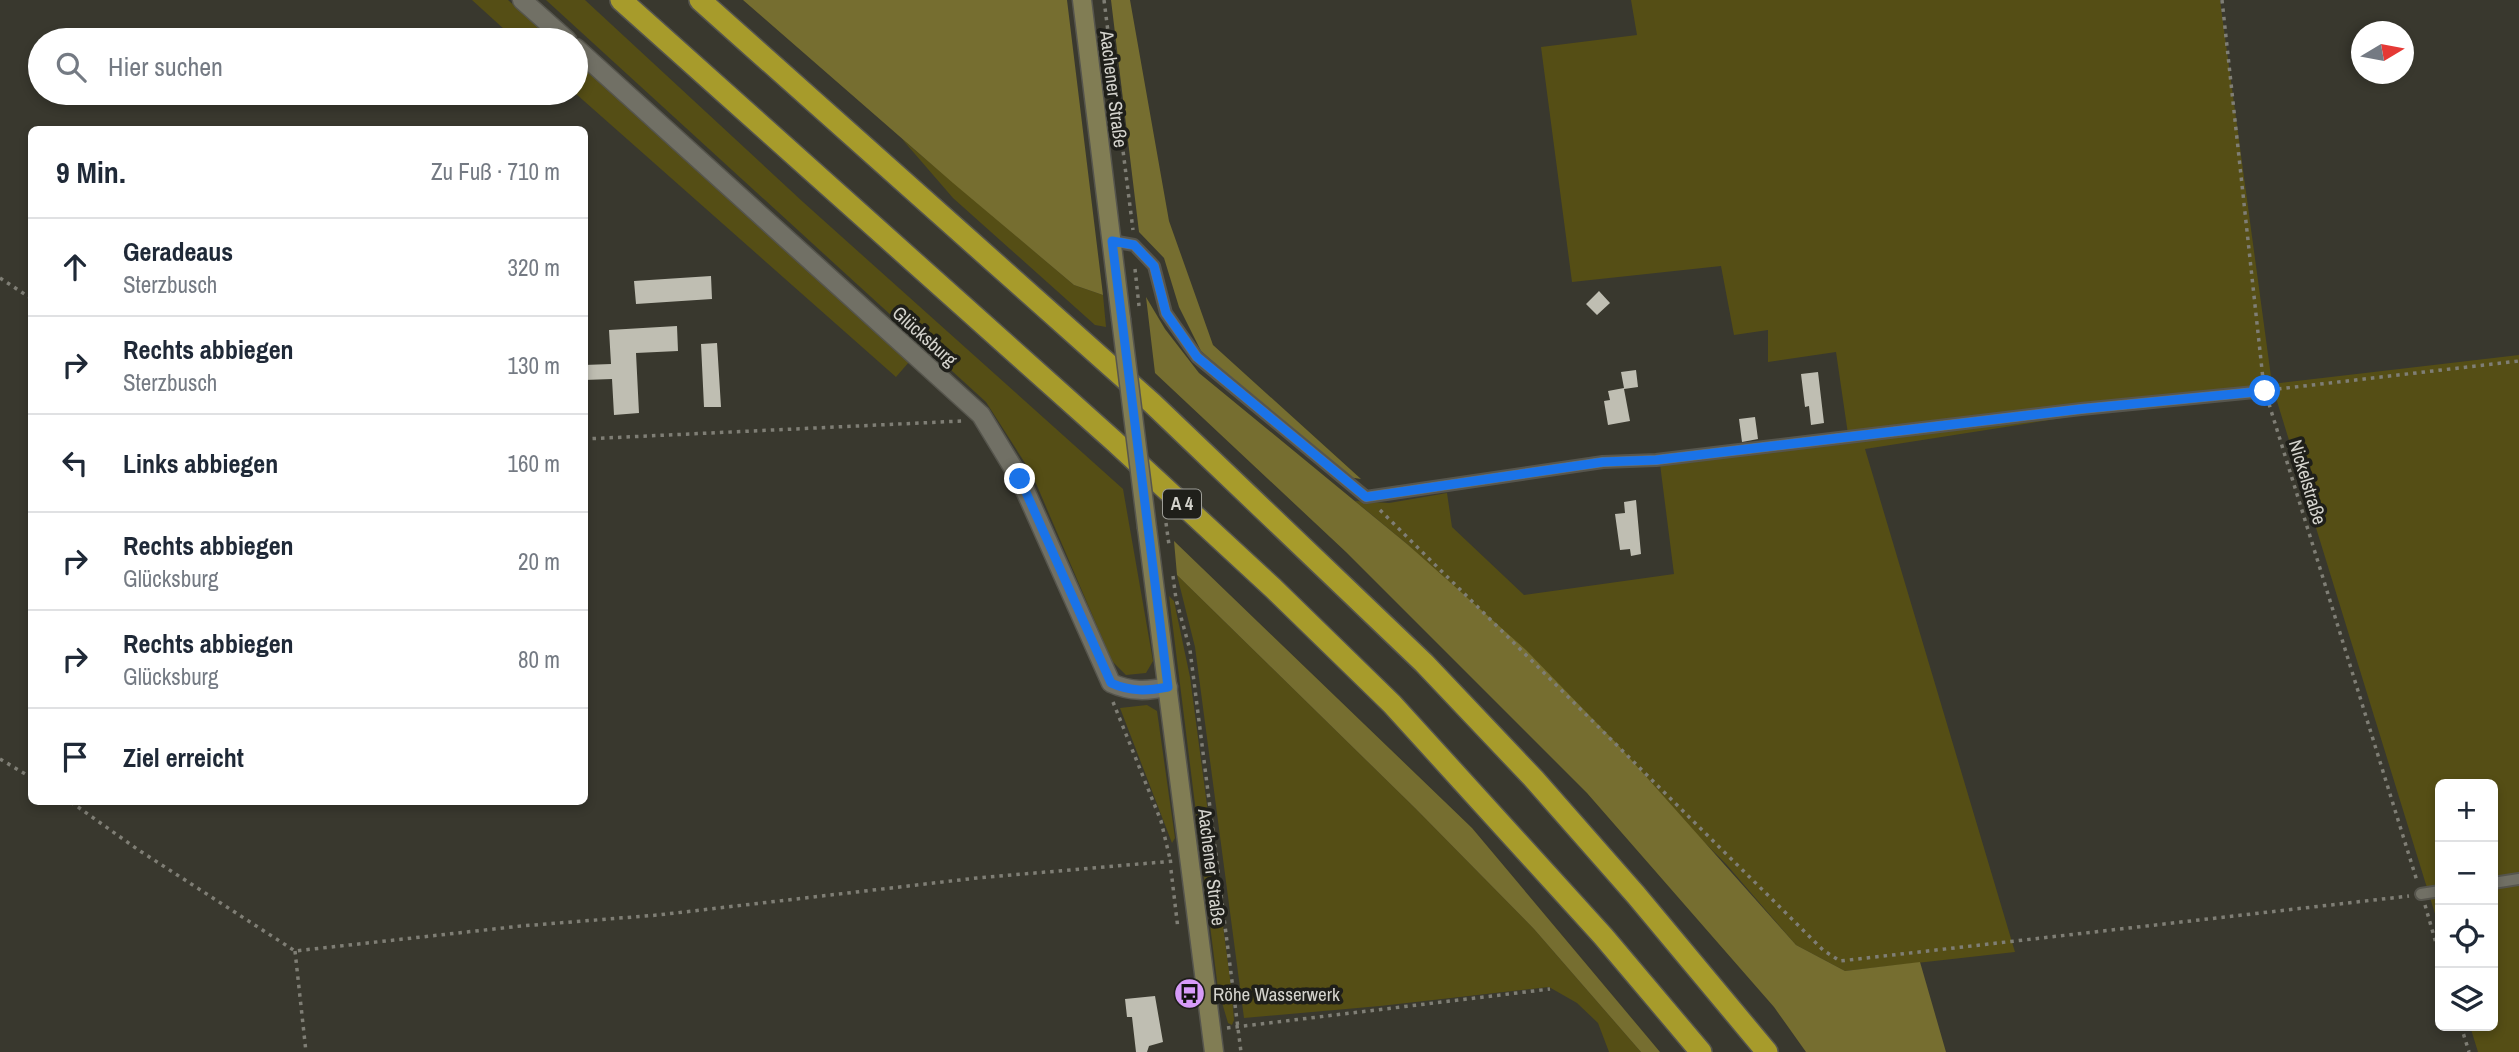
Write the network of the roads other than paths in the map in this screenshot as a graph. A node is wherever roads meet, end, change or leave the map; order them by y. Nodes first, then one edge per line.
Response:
1 (522, 0) edge
2 (621, 0) edge
3 (701, 0) edge
4 (1082, 0) edge
5 (554, 28) edge
6 (588, 59) edge
7 (1112, 241) junction
8 (2265, 391) road end
9 (1168, 687) junction
10 (2519, 879) edge
11 (2498, 882) edge
12 (2435, 892) edge
13 (2421, 894) road end
14 (1214, 1052) edge
15 (1701, 1052) edge
16 (1767, 1052) edge

1 - 5 street
2 - 15 highway, A 4
3 - 16 highway
4 - 7 main road, Aachener Straße
6 - 9 street, Glücksburg
7 - 8 lane
7 - 9 main road, Aachener Straße, bridge
9 - 14 main road, Aachener Straße
10 - 11 lane
12 - 13 lane

